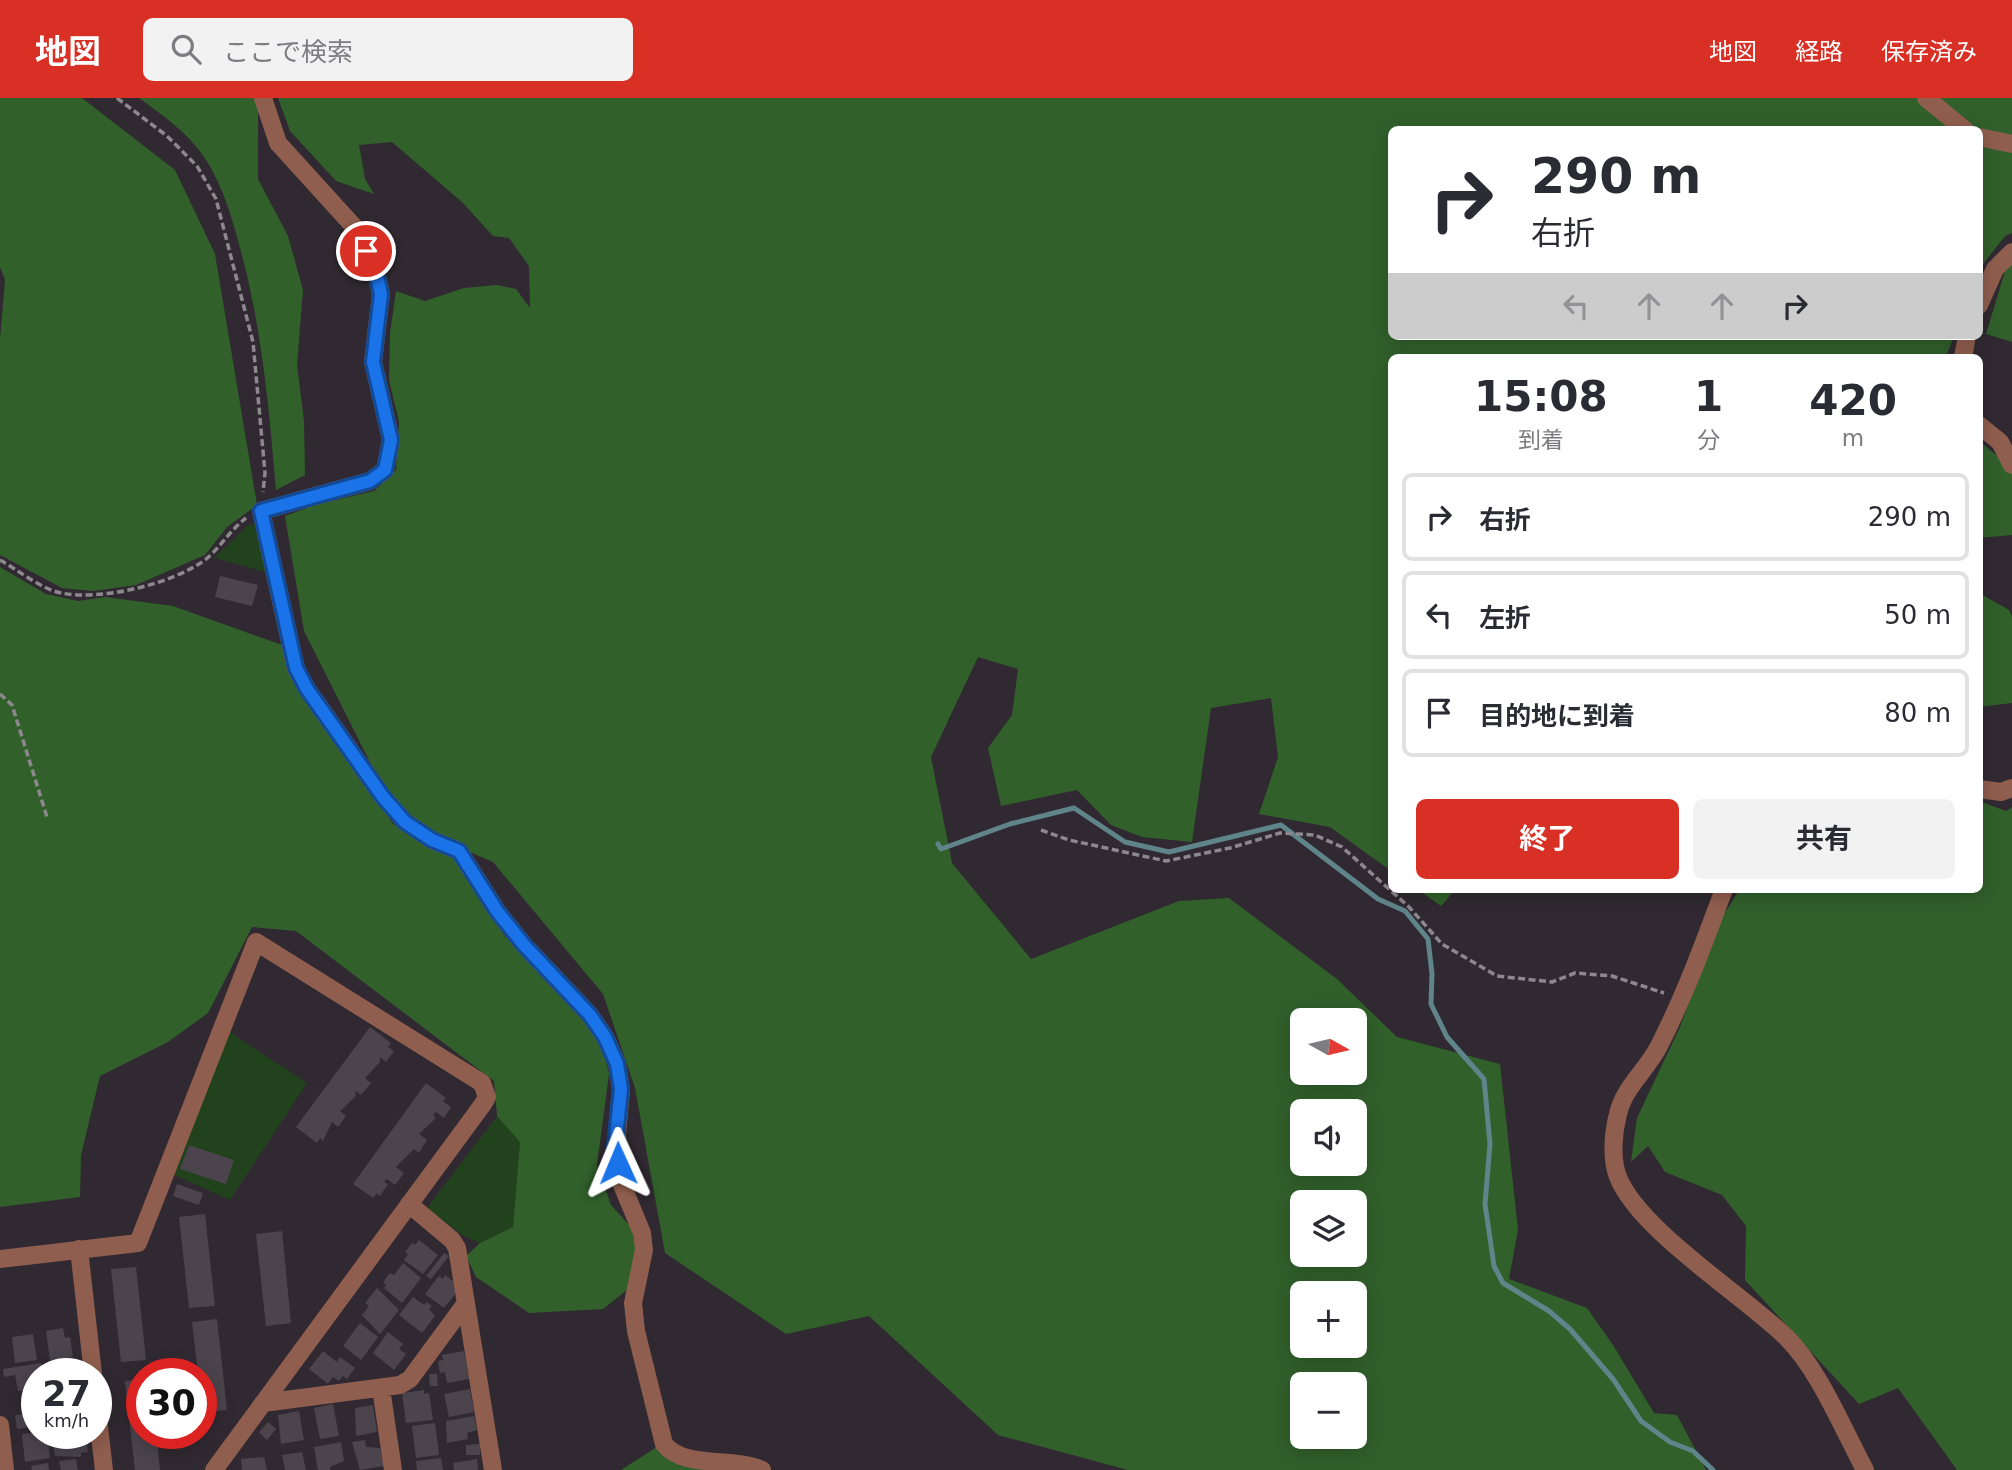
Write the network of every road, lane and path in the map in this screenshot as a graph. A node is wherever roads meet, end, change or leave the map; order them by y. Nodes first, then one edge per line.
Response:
1 (117, 98) edge
2 (263, 98) edge
3 (1926, 98) edge
4 (1960, 126) edge
5 (1983, 138) edge
6 (2012, 144) edge
7 (2012, 252) edge
8 (1983, 296) edge
9 (1983, 428) edge
10 (2012, 465) edge
11 (261, 511) junction
12 (0, 560) edge
13 (0, 694) edge
14 (2012, 788) edge
15 (1983, 790) edge
16 (47, 817) dead end
17 (1041, 830) dead end
18 (1388, 888) edge
19 (1393, 893) edge
20 (1723, 893) edge
21 (1686, 994) junction
22 (410, 1204) junction
23 (79, 1249) junction
24 (0, 1258) edge
25 (466, 1303) junction
26 (91, 1358) edge
27 (381, 1388) junction
28 (263, 1403) junction
29 (0, 1424) edge
30 (102, 1449) edge
31 (5, 1470) edge
32 (104, 1470) edge
33 (214, 1470) edge
34 (393, 1470) edge
35 (493, 1470) edge
36 (762, 1470) edge
37 (1866, 1470) edge

1 - 11 path
2 - 11 street
3 - 4 street
5 - 6 street
7 - 8 street
9 - 10 street
11 - 12 path
11 - 36 street
13 - 16 path
14 - 15 street
17 - 18 path
19 - 21 path
20 - 21 street
21 - 37 street
22 - 23 street
22 - 25 street
22 - 28 street
23 - 24 street
23 - 26 street
25 - 27 street
25 - 35 street
27 - 28 street
27 - 34 street
28 - 33 street
29 - 31 street
30 - 32 street

